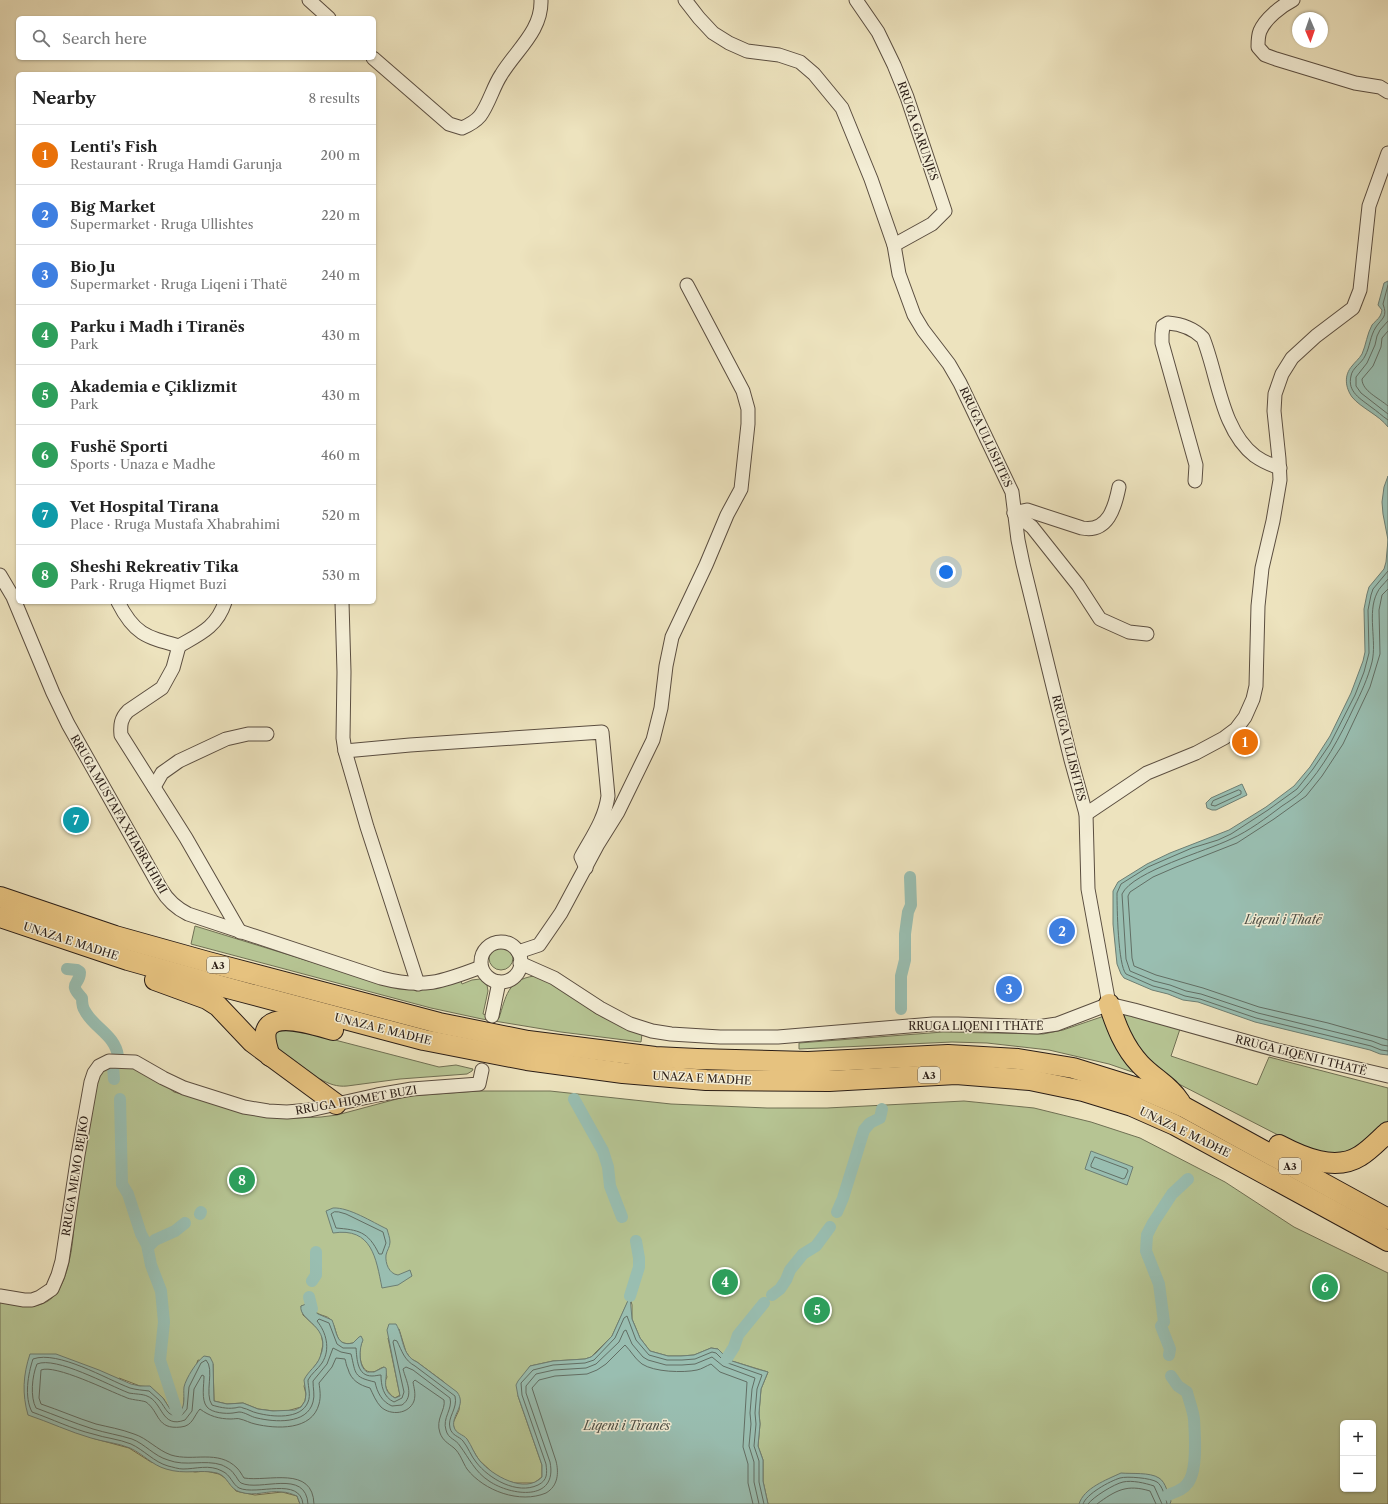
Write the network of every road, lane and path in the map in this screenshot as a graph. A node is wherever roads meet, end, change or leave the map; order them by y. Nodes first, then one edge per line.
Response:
1 (310, 0) edge
2 (541, 0) edge
3 (685, 0) edge
4 (856, 0) edge
5 (1293, 0) edge
6 (327, 16) edge
7 (376, 60) edge
8 (1388, 92) edge
9 (1388, 153) edge
10 (894, 245) junction
11 (687, 285) dead end
12 (1280, 468) junction
13 (1195, 481) dead end
14 (1119, 487) dead end
15 (1014, 513) junction
16 (0, 574) edge
17 (119, 604) edge
18 (224, 604) edge
19 (342, 604) edge
20 (1147, 634) dead end
21 (179, 646) junction
22 (267, 734) dead end
23 (344, 751) junction
24 (154, 787) junction
25 (1086, 814) junction
26 (586, 868) junction
27 (0, 897) edge
28 (0, 917) edge
29 (240, 932) junction
30 (519, 957) junction
31 (128, 960) junction
32 (481, 967) junction
33 (499, 982) junction
34 (418, 984) junction
35 (1109, 1004) junction
36 (492, 1016) dead end
37 (424, 1040) junction
38 (270, 1056) junction
39 (482, 1070) dead end
40 (152, 1072) joint
41 (1388, 1076) edge
42 (336, 1104) junction
43 (1188, 1110) junction
44 (1388, 1132) edge
45 (1388, 1219) edge
46 (1388, 1241) edge
47 (0, 1296) edge

1 - 6 street
2 - 7 street
3 - 10 street, RRUGA ULLISHTES
4 - 10 street, RRUGA GARUNJES
5 - 8 street
9 - 12 street
10 - 15 street, RRUGA ULLISHTES
11 - 26 street
12 - 13 street
12 - 25 street
14 - 15 street
15 - 20 street
15 - 25 street, RRUGA ULLISHTES
16 - 29 street, RRUGA MUSTAFA XHABRAHIMI
17 - 21 street
18 - 21 street
19 - 23 street
21 - 24 street
22 - 24 street
23 - 26 street
23 - 34 street
24 - 29 street
25 - 35 street, RRUGA ULLISHTES
26 - 30 street
27 - 43 highway, UNAZA E MADHE / A3
28 - 31 highway, UNAZA E MADHE / A3
29 - 34 street, RRUGA MUSTAFA XHABRAHIMI
30 - 32 street
30 - 33 street
30 - 35 street, RRUGA LIQENI I THATË
31 - 37 highway, UNAZA E MADHE / A3
31 - 38 highway
32 - 33 street
32 - 34 street, RRUGA MUSTAFA XHABRAHIMI
33 - 36 street
35 - 41 street, RRUGA LIQENI I THATË
35 - 43 highway
37 - 38 highway
37 - 46 highway, UNAZA E MADHE / A3
38 - 42 highway
39 - 42 street, RRUGA HIQMET BUZI
40 - 42 street, RRUGA HIQMET BUZI
40 - 47 street, RRUGA MEMO BEJKO
43 - 44 highway
43 - 45 highway, UNAZA E MADHE / A3

